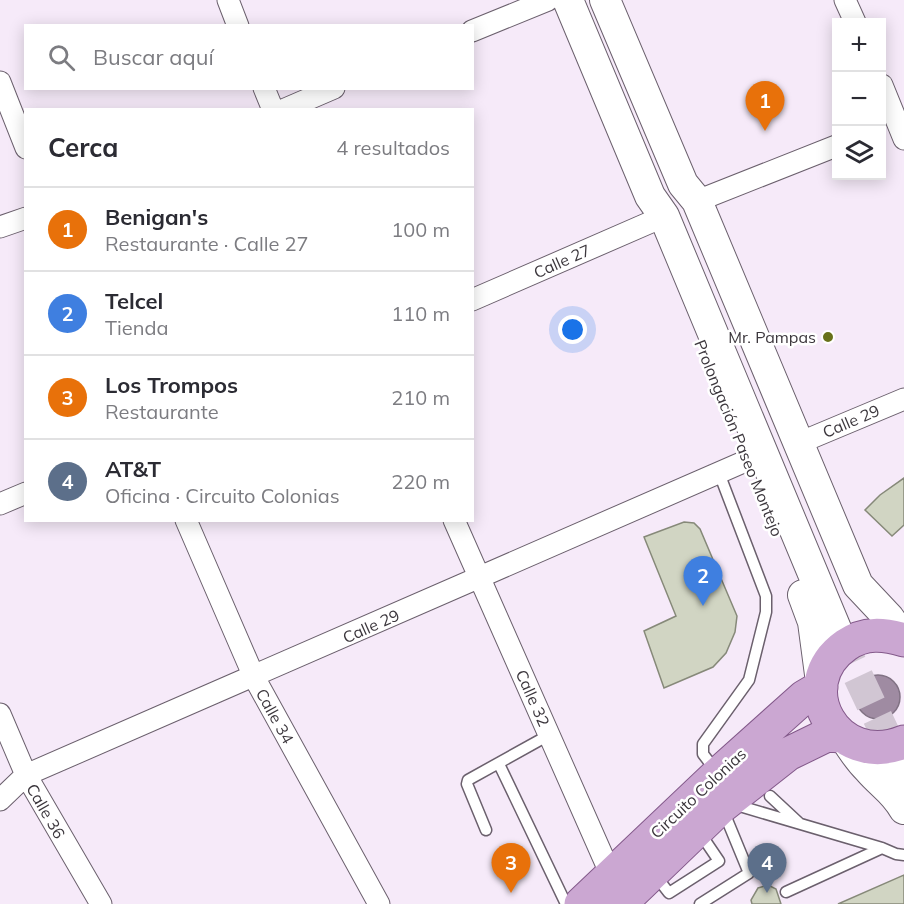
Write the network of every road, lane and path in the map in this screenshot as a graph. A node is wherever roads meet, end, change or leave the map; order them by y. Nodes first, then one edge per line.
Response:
1 (228, 0) edge
2 (548, 0) edge
3 (568, 0) edge
4 (605, 0) edge
5 (845, 0) edge
6 (853, 18) edge
7 (237, 24) edge
8 (474, 30) edge
9 (0, 82) edge
10 (265, 90) edge
11 (329, 90) edge
12 (886, 96) edge
13 (272, 108) edge
14 (288, 108) edge
15 (897, 127) edge
16 (24, 143) edge
17 (832, 148) edge
18 (690, 193) junction
19 (650, 209) junction
20 (24, 219) edge
21 (0, 227) edge
22 (474, 299) edge
23 (904, 399) edge
24 (799, 443) junction
25 (748, 460) junction
26 (719, 473) junction
27 (24, 494) edge
28 (0, 504) edge
29 (187, 522) edge
30 (455, 522) edge
31 (480, 578) junction
32 (904, 640) edge
33 (254, 677) junction
34 (821, 685) junction
35 (0, 714) edge
36 (549, 735) junction
37 (844, 738) junction
38 (902, 759) edge
39 (499, 764) junction
40 (718, 774) junction
41 (26, 776) junction
42 (771, 796) dead end
43 (0, 800) edge
44 (732, 807) junction
45 (904, 809) edge
46 (800, 824) junction
47 (486, 830) dead end
48 (882, 848) junction
49 (904, 855) edge
50 (786, 892) dead end
51 (622, 895) edge
52 (101, 904) edge
53 (379, 904) edge
54 (566, 904) edge
55 (581, 904) edge
56 (700, 904) edge

1 - 7 street
2 - 8 street
3 - 19 main road, Prolongación Paseo Montejo
4 - 18 main road, Prolongación Paseo Montejo
5 - 6 street
9 - 16 street
10 - 13 street
11 - 14 street
12 - 15 street
17 - 18 street
18 - 19 main road, Prolongación Paseo Montejo
18 - 24 main road, Prolongación Paseo Montejo
19 - 22 street, Calle 27
19 - 25 main road, Prolongación Paseo Montejo
20 - 21 street
23 - 24 street, Calle 29
24 - 32 main road, Prolongación Paseo Montejo
25 - 26 street, Calle 29
25 - 34 main road, Prolongación Paseo Montejo
26 - 31 street, Calle 29
26 - 40 lane
27 - 28 street
29 - 33 street, Calle 34
30 - 31 street, Calle 32
31 - 33 street, Calle 29
31 - 36 street, Calle 32
32 - 34 main road
33 - 41 street, Calle 29
33 - 53 street, Calle 34
34 - 37 main road
34 - 40 main road, Circuito Colonias
35 - 41 street, Calle 36
36 - 39 lane
36 - 51 street, Calle 32
37 - 38 main road
37 - 44 main road, Circuito Colonias
37 - 45 main road
39 - 47 lane
39 - 54 lane
40 - 51 main road, Circuito Colonias
41 - 43 street, Calle 29
41 - 52 street, Calle 36
42 - 46 lane
44 - 46 lane
44 - 51 main road, Circuito Colonias
44 - 56 lane
46 - 48 lane
48 - 49 lane
48 - 50 lane
51 - 55 main road, Circuito Colonias

